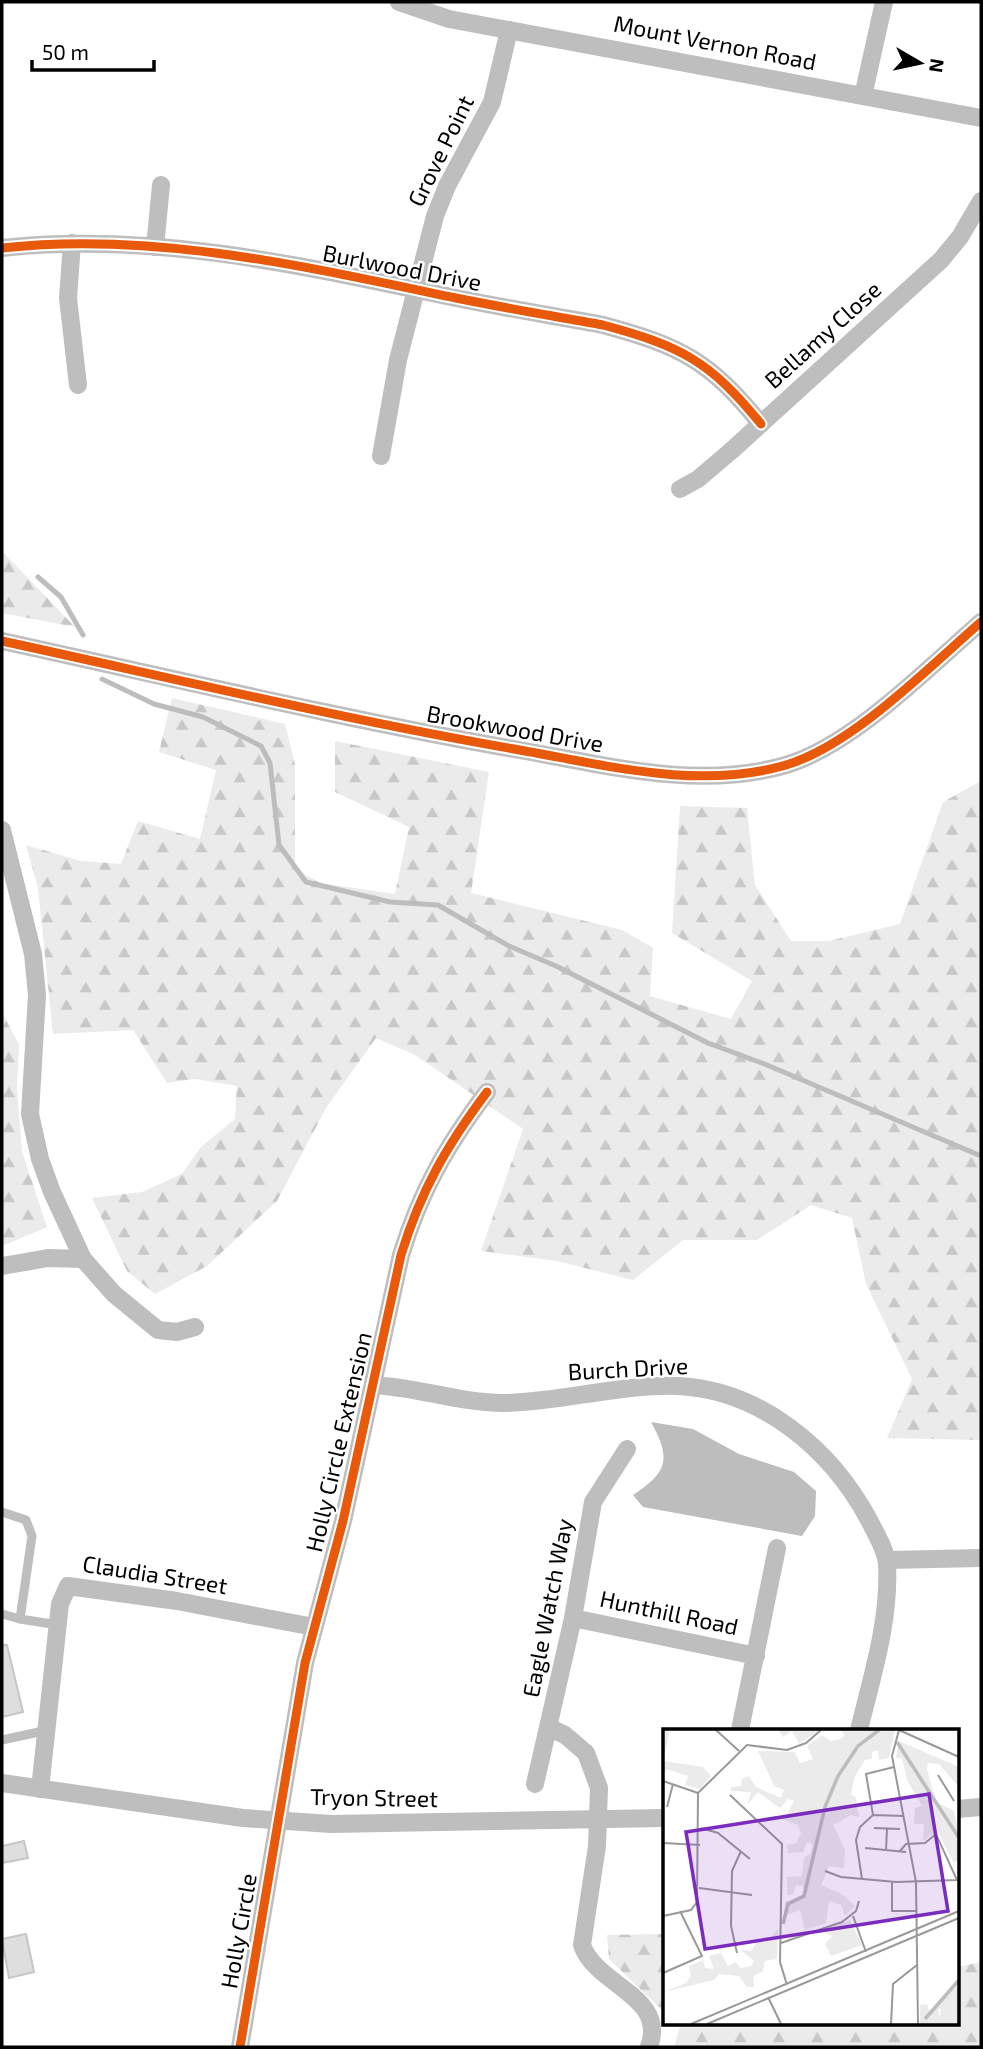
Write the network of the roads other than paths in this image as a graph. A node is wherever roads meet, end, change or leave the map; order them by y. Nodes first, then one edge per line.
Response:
1 (399, 2) edge
2 (884, 2) edge
3 (509, 30) junction
4 (863, 96) junction
5 (981, 118) edge
6 (161, 185) dead end
7 (981, 201) edge
8 (72, 243) junction
9 (155, 247) junction
10 (2, 248) edge
11 (417, 290) junction
12 (78, 385) dead end
13 (761, 424) junction
14 (382, 456) dead end
15 (680, 489) dead end
16 (981, 622) edge
17 (2, 641) edge
18 (2, 830) edge
19 (487, 1092) dead end
20 (83, 1259) junction
21 (2, 1266) edge
22 (195, 1327) dead end
23 (373, 1385) junction
24 (627, 1449) dead end
25 (2, 1512) edge
26 (777, 1548) dead end
27 (981, 1558) edge
28 (887, 1560) junction
29 (2, 1614) edge
30 (573, 1618) junction
31 (20, 1619) junction
32 (58, 1625) junction
33 (314, 1627) junction
34 (755, 1656) junction
35 (550, 1728) junction
36 (740, 1729) edge
37 (859, 1729) edge
38 (48, 1730) junction
39 (2, 1740) edge
40 (2, 1783) edge
41 (535, 1784) dead end
42 (40, 1789) junction
43 (981, 1807) edge
44 (958, 1808) edge
45 (663, 1818) edge
46 (599, 1820) junction
47 (277, 1821) junction
48 (240, 2047) edge
49 (649, 2047) edge

1 - 3 street, Mount Vernon Road
2 - 4 street
3 - 4 street, Mount Vernon Road
3 - 11 street, Grove Point
4 - 5 street, Mount Vernon Road
6 - 9 street
7 - 13 street, Bellamy Close
8 - 9 street, Burlwood Drive
8 - 10 street, Burlwood Drive
8 - 12 street
9 - 11 street, Burlwood Drive
11 - 13 street, Burlwood Drive
11 - 14 street, Grove Point
13 - 15 street, Bellamy Close
16 - 17 street, Brookwood Drive
18 - 20 street
19 - 23 street, Holly Circle Extension
20 - 21 street
20 - 22 street
23 - 28 street, Burch Drive
23 - 33 street, Holly Circle Extension
24 - 30 street, Eagle Watch Way
25 - 31 lane
26 - 34 street
27 - 28 street
28 - 37 street, Burch Drive
29 - 31 lane
30 - 34 street, Hunthill Road
30 - 35 street, Eagle Watch Way
31 - 32 lane
32 - 33 street, Claudia Street
32 - 38 street, Claudia Street
33 - 47 street, Holly Circle Extension
34 - 36 street
35 - 41 street, Eagle Watch Way
35 - 46 street
38 - 39 lane
38 - 42 street, Claudia Street
40 - 42 street, Tryon Street
42 - 47 street, Tryon Street
43 - 44 street
45 - 46 street, Tryon Street
46 - 47 street, Tryon Street
46 - 49 street
47 - 48 street, Holly Circle

